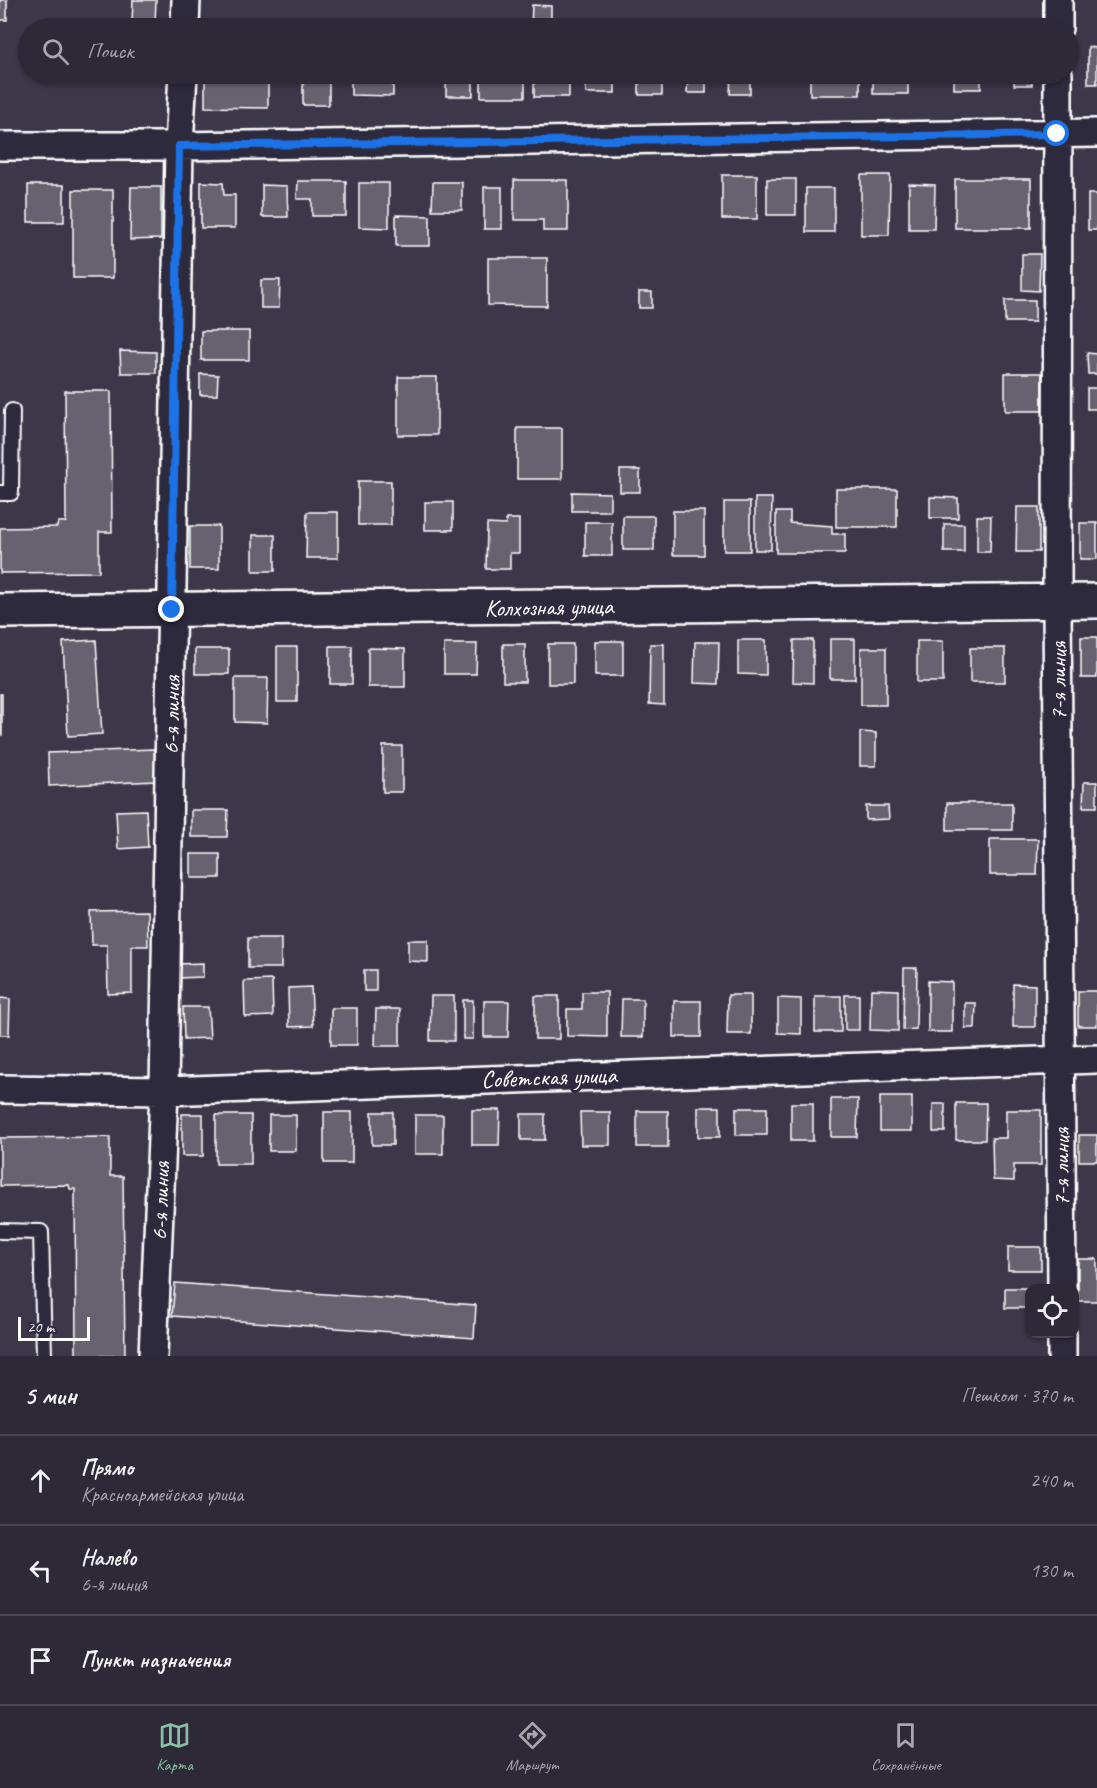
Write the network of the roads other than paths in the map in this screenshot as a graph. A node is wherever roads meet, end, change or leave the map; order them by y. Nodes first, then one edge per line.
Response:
1 (186, 0) edge
2 (1058, 0) edge
3 (185, 18) edge
4 (1058, 18) edge
5 (182, 84) edge
6 (1058, 84) edge
7 (1097, 133) edge
8 (1057, 134) junction
9 (0, 146) edge
10 (179, 146) junction
11 (12, 411) dead end
12 (0, 493) edge
13 (1057, 602) junction
14 (1097, 602) edge
15 (172, 610) junction
16 (0, 611) edge
17 (1060, 1059) junction
18 (1097, 1059) edge
19 (0, 1089) edge
20 (164, 1091) junction
21 (0, 1231) edge
22 (1062, 1284) edge
23 (1062, 1338) edge
24 (44, 1356) edge
25 (153, 1356) edge
26 (1062, 1356) edge

1 - 3 street
2 - 4 street
5 - 10 street, 6-я линия
6 - 8 street, 7-я линия
7 - 8 street
8 - 10 street
8 - 13 street, 7-я линия
9 - 10 street
10 - 15 street, 6-я линия
11 - 12 lane
13 - 14 street, Колхозная улица
13 - 15 street, Колхозная улица
13 - 17 street, 7-я линия
15 - 16 street, Колхозная улица
15 - 20 street, 6-я линия
17 - 18 street, Советская улица
17 - 20 street, Советская улица
17 - 22 street, 7-я линия
19 - 20 street, Советская улица
20 - 25 street, 6-я линия
21 - 24 lane
23 - 26 street

